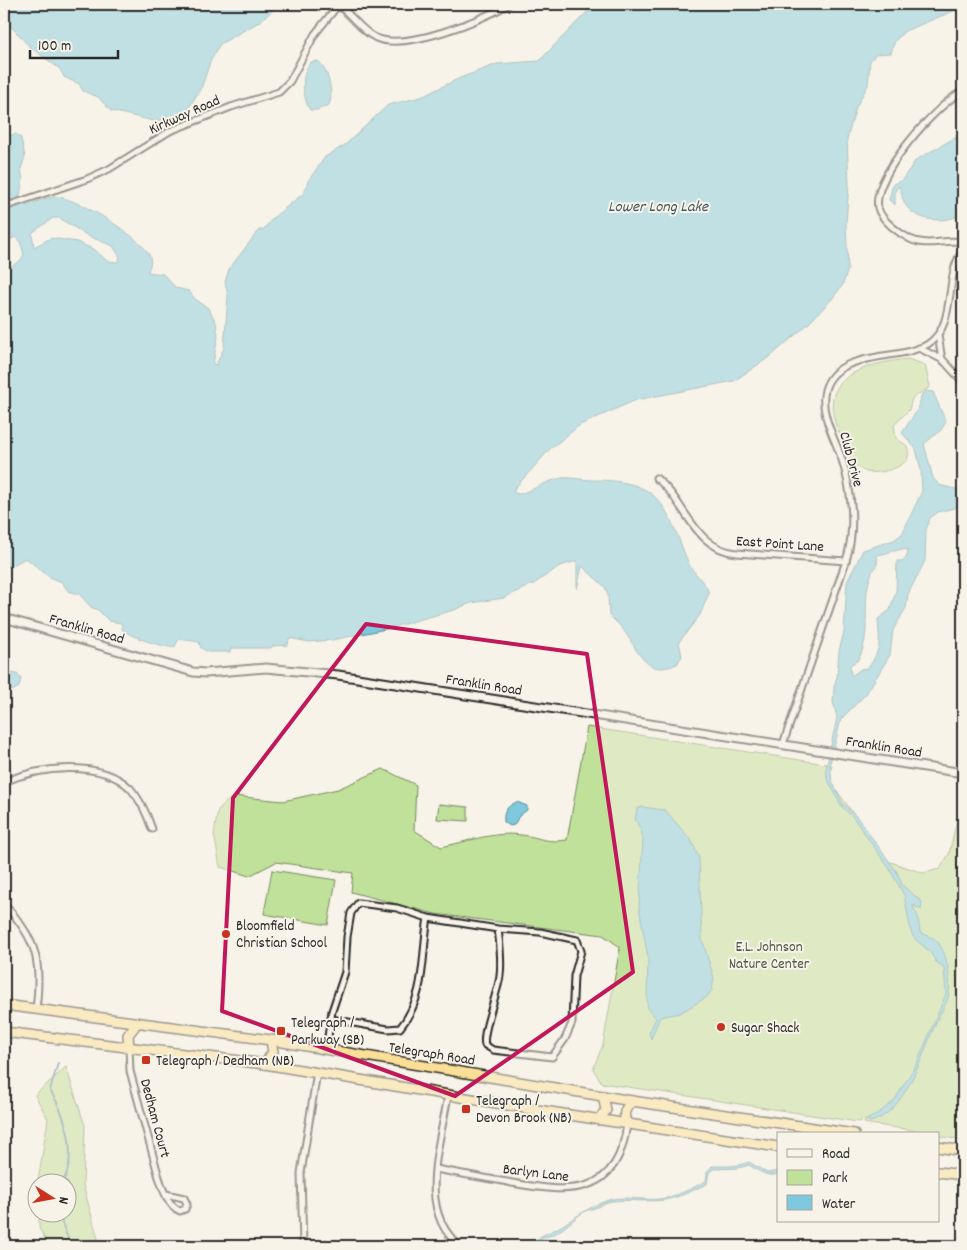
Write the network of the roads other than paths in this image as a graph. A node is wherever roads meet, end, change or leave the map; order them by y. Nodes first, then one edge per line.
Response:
1 (509, 4) edge
2 (338, 5) edge
3 (963, 91) edge
4 (4, 207) edge
5 (963, 242) edge
6 (963, 250) edge
7 (938, 335) junction
8 (919, 348) junction
9 (943, 360) junction
10 (963, 382) edge
11 (656, 478) dead end
12 (846, 561) junction
13 (4, 618) edge
14 (783, 744) junction
15 (963, 772) edge
16 (4, 782) edge
17 (152, 829) dead end
18 (4, 904) edge
19 (428, 918) junction
20 (498, 929) junction
21 (4, 1005) edge
22 (36, 1009) junction
23 (331, 1019) junction
24 (137, 1023) junction
25 (4, 1032) edge
26 (271, 1040) junction
27 (129, 1047) junction
28 (326, 1049) junction
29 (265, 1064) junction
30 (317, 1072) junction
31 (448, 1095) junction
32 (603, 1096) junction
33 (632, 1101) junction
34 (599, 1120) junction
35 (627, 1124) junction
36 (841, 1132) edge
37 (940, 1146) edge
38 (777, 1147) edge
39 (963, 1150) edge
40 (436, 1169) junction
41 (940, 1172) edge
42 (963, 1175) edge
43 (166, 1194) dead end
44 (303, 1246) edge
45 (460, 1246) edge
46 (875, 1246) edge
47 (944, 1246) edge

1 - 2 street
2 - 4 street, Kirkway Road
3 - 5 street
6 - 7 street
7 - 8 street, Club Drive
7 - 9 street
8 - 9 street
8 - 12 street, Club Drive
9 - 10 street
11 - 12 street, East Point Lane
12 - 14 street, Club Drive
13 - 14 street, Franklin Road
14 - 15 street, Franklin Road
16 - 17 street
18 - 22 street
19 - 20 street
19 - 23 street
19 - 23 street
20 - 20 street
21 - 22 highway, Telegraph Road
22 - 24 highway, Telegraph Road
23 - 28 street
24 - 26 highway, Telegraph Road
24 - 27 highway
25 - 27 highway
26 - 28 highway, Telegraph Road
26 - 29 highway
27 - 29 highway
27 - 43 street, Dedham Court
28 - 32 highway, Telegraph Road
29 - 30 highway
30 - 31 highway
30 - 44 street
31 - 34 highway
31 - 40 street
32 - 33 highway, Telegraph Road
32 - 34 highway
33 - 35 highway
33 - 36 highway, Telegraph Road
34 - 35 highway
35 - 38 highway
35 - 40 street, Barlyn Lane
37 - 39 highway
40 - 45 street
41 - 42 highway
46 - 47 street

